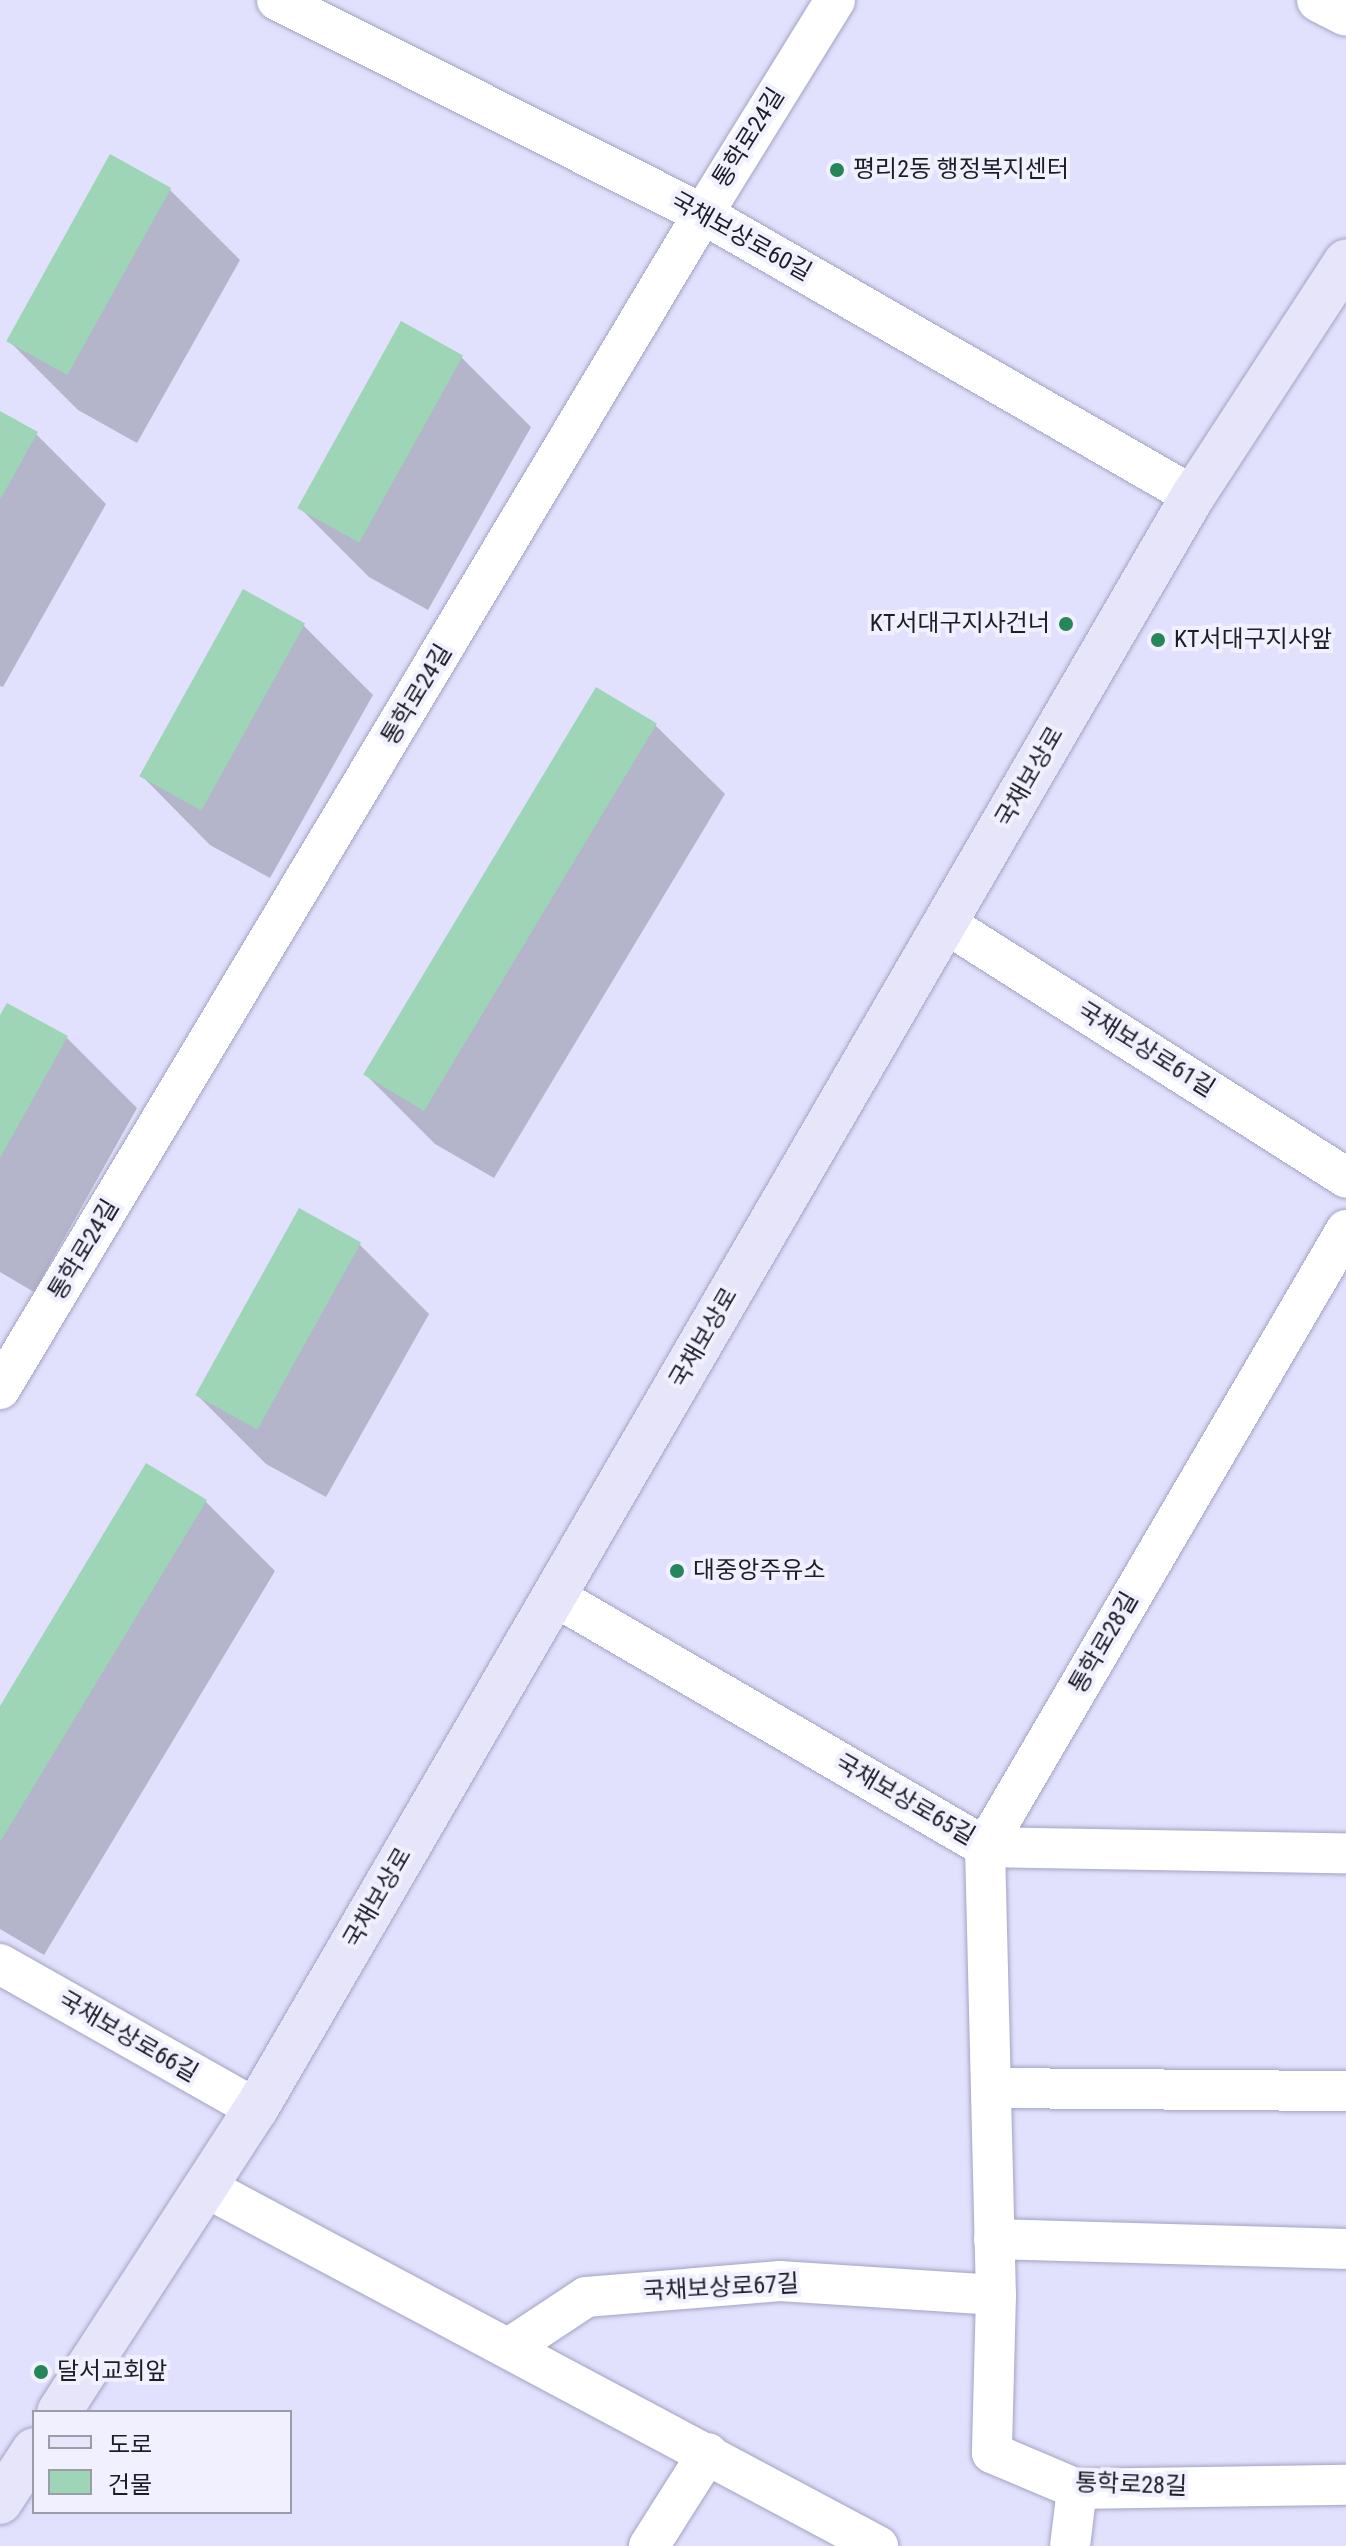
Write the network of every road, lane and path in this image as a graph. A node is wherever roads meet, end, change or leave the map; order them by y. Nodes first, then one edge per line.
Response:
1 (277, 0) edge
2 (835, 0) edge
3 (1319, 0) edge
4 (1346, 14) edge
5 (703, 214) junction
6 (1346, 261) edge
7 (1193, 496) junction
8 (945, 923) junction
9 (1346, 1177) edge
10 (1346, 1230) edge
11 (0, 1389) edge
12 (554, 1596) junction
13 (985, 1847) junction
14 (1346, 1853) edge
15 (0, 1964) edge
16 (991, 2088) junction
17 (1346, 2091) edge
18 (256, 2109) junction
19 (205, 2187) junction
20 (994, 2239) junction
21 (1346, 2249) edge
22 (996, 2295) junction
23 (509, 2348) junction
24 (60, 2410) edge
25 (32, 2453) edge
26 (708, 2453) junction
27 (1346, 2485) edge
28 (1077, 2489) junction
29 (0, 2502) edge
30 (649, 2546) edge
31 (878, 2546) edge
32 (1070, 2546) edge

1 - 5 street, 국채보상로60길
2 - 5 street, 통학로24길
3 - 4 street
5 - 7 street, 국채보상로60길
5 - 11 street, 통학로24길
6 - 7 main road, 국채보상로
7 - 8 main road, 국채보상로
8 - 9 street, 국채보상로61길
8 - 12 main road, 국채보상로
10 - 13 street, 통학로28길
12 - 13 street, 국채보상로65길
12 - 18 main road, 국채보상로
13 - 14 street, 국채보상로65길
13 - 16 street, 통학로28길
15 - 18 street, 국채보상로66길
16 - 17 street
16 - 20 street, 통학로28길
18 - 19 main road, 국채보상로
19 - 23 street
19 - 24 main road, 국채보상로
20 - 21 street
20 - 22 street, 통학로28길
22 - 23 street, 국채보상로67길
22 - 28 street, 통학로28길
23 - 26 street
25 - 29 main road
26 - 30 street
26 - 31 street
27 - 28 street, 통학로28길
28 - 32 street

